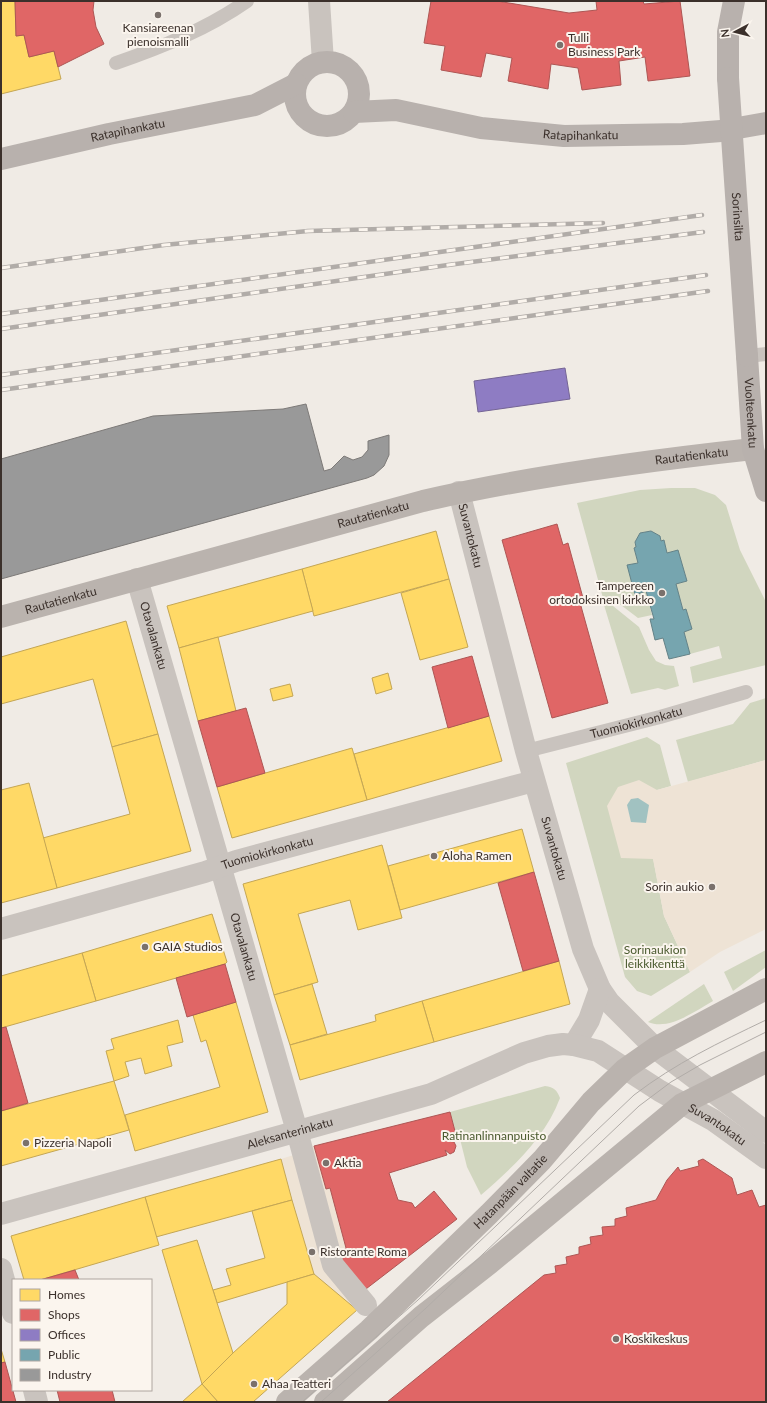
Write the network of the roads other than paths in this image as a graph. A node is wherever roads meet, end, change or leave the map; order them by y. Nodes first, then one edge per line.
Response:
1 (247, 1) edge
2 (319, 1) edge
3 (721, 1) edge
4 (734, 1) edge
5 (728, 32) junction
6 (323, 62) junction
7 (116, 63) dead end
8 (296, 84) junction
9 (358, 86) junction
10 (255, 105) junction
11 (396, 110) junction
12 (299, 111) junction
13 (354, 112) junction
14 (766, 123) edge
15 (1, 159) edge
16 (757, 355) edge
17 (753, 449) junction
18 (766, 491) edge
19 (459, 492) junction
20 (137, 579) junction
21 (1, 617) edge
22 (746, 692) dead end
23 (526, 751) junction
24 (534, 781) junction
25 (220, 867) junction
26 (1, 930) edge
27 (600, 989) junction
28 (766, 989) edge
29 (574, 1045) junction
30 (655, 1048) junction
31 (766, 1062) edge
32 (625, 1069) junction
33 (711, 1089) junction
34 (682, 1104) junction
35 (297, 1132) junction
36 (766, 1132) edge
37 (766, 1158) edge
38 (1, 1214) edge
39 (1, 1269) edge
40 (366, 1305) dead end
41 (12, 1310) edge
42 (34, 1391) edge
43 (37, 1402) edge
44 (287, 1402) edge
45 (325, 1402) edge

1 - 7 lane
2 - 6 street
3 - 5 main road
4 - 5 main road
5 - 16 main road, Sorinsilta, bridge
6 - 8 main road
6 - 9 main road
8 - 10 main road, Ratapihankatu
8 - 12 main road
9 - 11 main road, Ratapihankatu
9 - 13 main road
10 - 12 main road, Ratapihankatu
10 - 15 main road, Ratapihankatu
11 - 13 main road, Ratapihankatu
11 - 14 main road, Ratapihankatu
12 - 13 main road
16 - 17 main road, Vuolteenkatu
17 - 18 main road, Vuolteenkatu
17 - 19 street, Rautatienkatu
19 - 20 street, Rautatienkatu
19 - 23 street, Suvantokatu
20 - 21 street, Rautatienkatu
20 - 25 street, Otavalankatu
22 - 23 lane, Tuomiokirkonkatu
23 - 24 street, Suvantokatu
24 - 25 street, Tuomiokirkonkatu
24 - 27 street, Suvantokatu
25 - 26 street, Tuomiokirkonkatu
25 - 35 street, Otavalankatu
27 - 29 street
27 - 30 street, Suvantokatu
28 - 30 street, Hatanpään valtatie
29 - 32 street, Aleksanterinkatu
29 - 35 street, Aleksanterinkatu
30 - 32 street, Hatanpään valtatie
30 - 33 street, Suvantokatu
31 - 33 street
32 - 34 street, Suvantokatu
32 - 44 street, Hatanpään valtatie
33 - 34 street
33 - 36 street, Suvantokatu
34 - 37 street, Suvantokatu
34 - 45 street
35 - 38 street, Aleksanterinkatu
35 - 40 street, Otavalankatu
39 - 41 street
42 - 43 street

